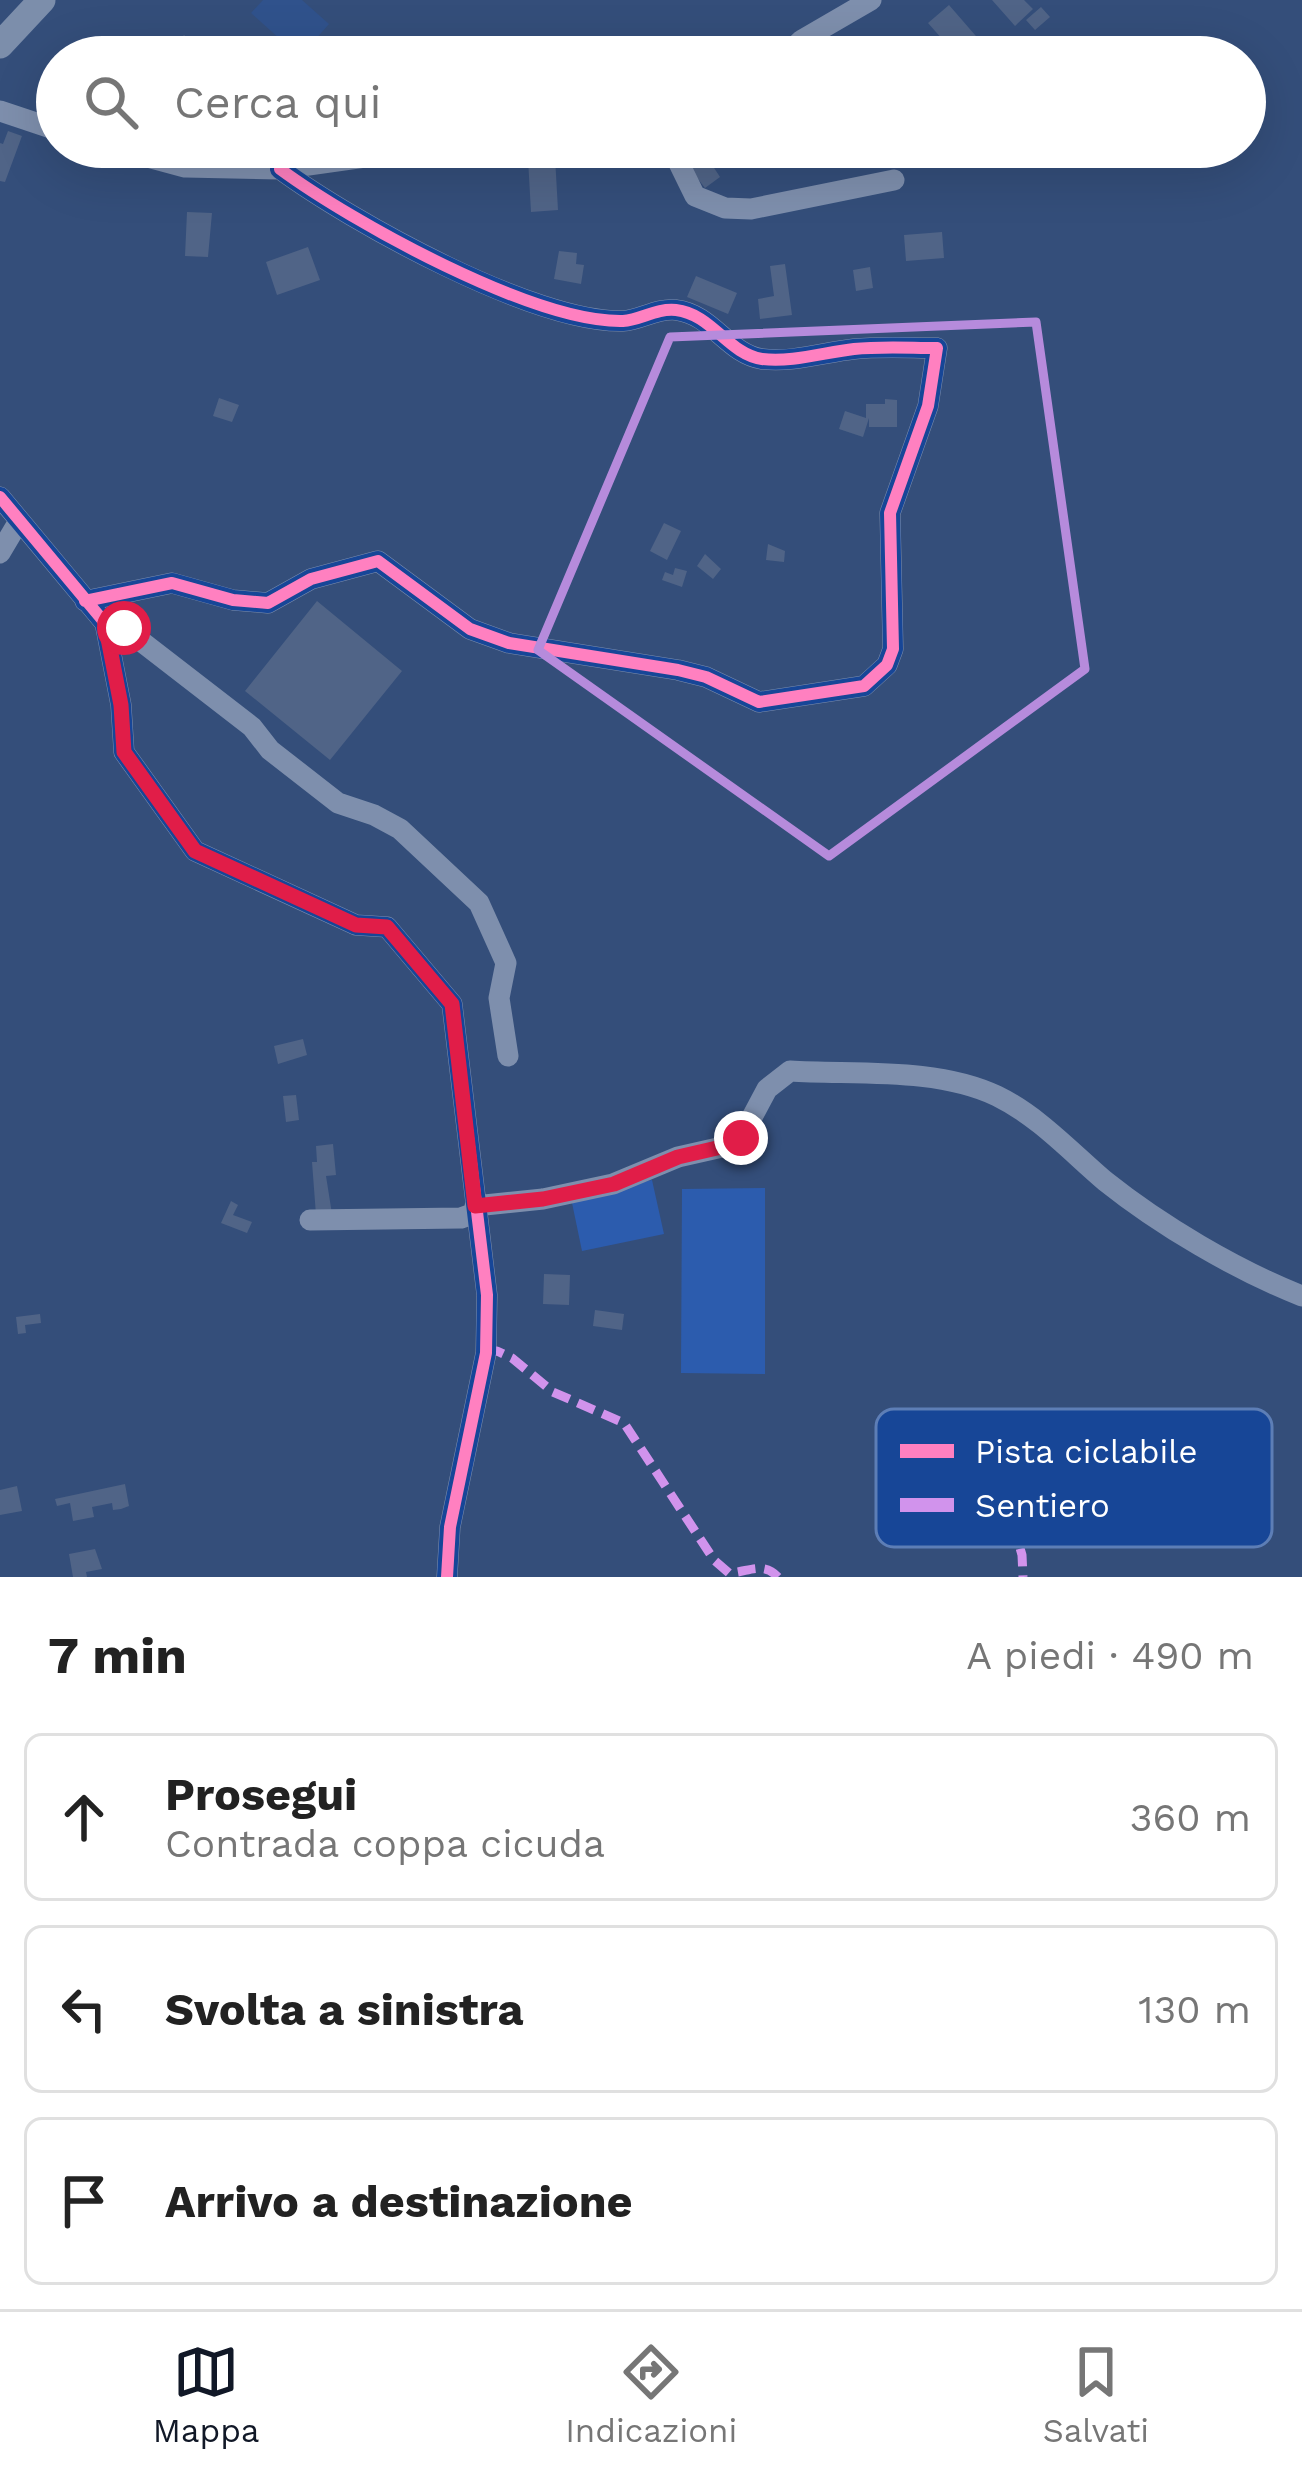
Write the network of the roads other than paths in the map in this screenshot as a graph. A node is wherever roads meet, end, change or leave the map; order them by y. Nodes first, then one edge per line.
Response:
1 (42, 0) edge
2 (871, 0) edge
3 (809, 36) edge
4 (0, 45) edge
5 (0, 111) edge
6 (36, 123) edge
7 (232, 168) edge
8 (287, 168) edge
9 (681, 168) edge
10 (280, 169) junction
11 (894, 180) dead end
12 (0, 497) edge
13 (20, 521) junction
14 (0, 553) edge
15 (85, 602) junction
16 (105, 623) junction
17 (508, 1056) dead end
18 (475, 1209) junction
19 (310, 1220) dead end
20 (1302, 1296) edge
21 (447, 1577) edge

1 - 4 main road
2 - 3 street
5 - 6 street
7 - 10 street
8 - 10 street
9 - 11 street
10 - 15 street
12 - 13 street
13 - 14 street
13 - 15 street
15 - 16 street
16 - 17 street
16 - 18 street
18 - 19 street
18 - 20 street
18 - 21 street

